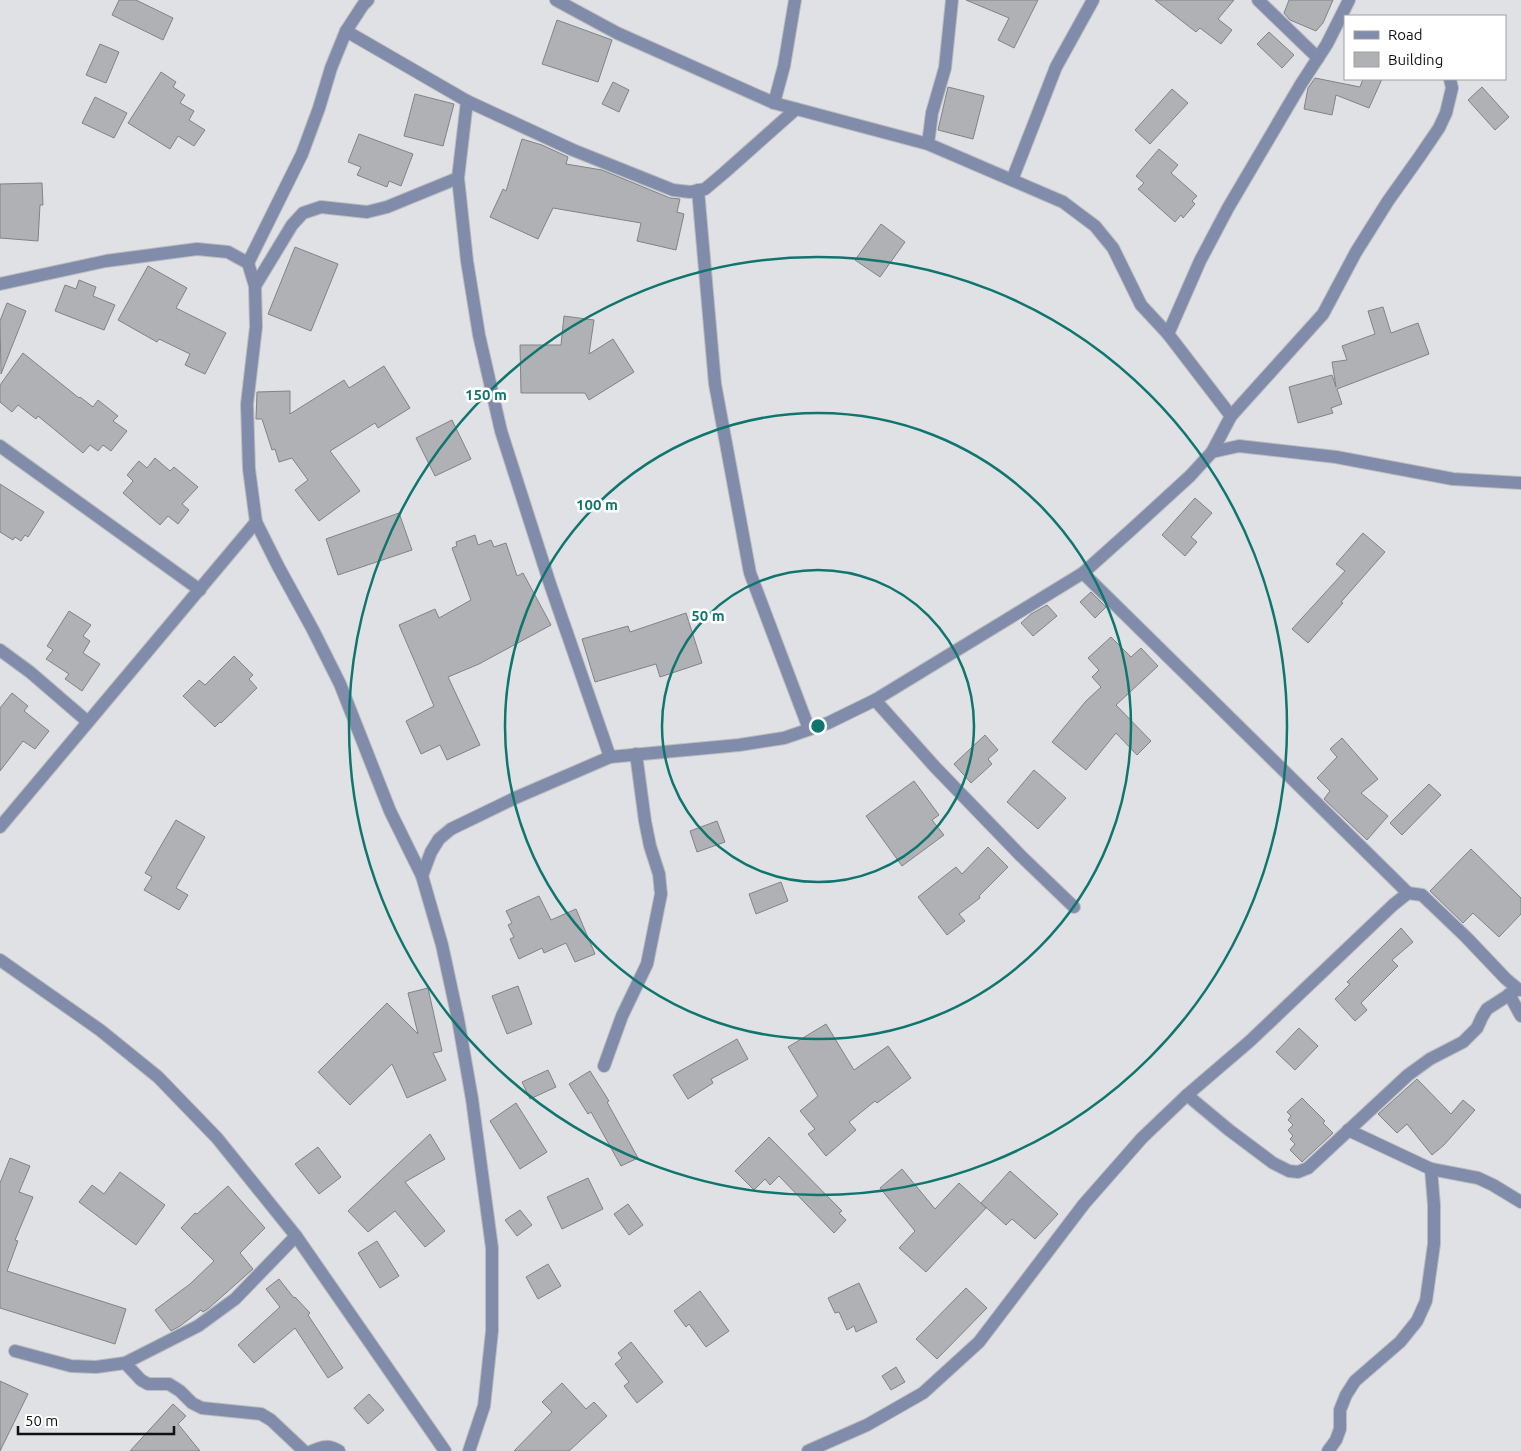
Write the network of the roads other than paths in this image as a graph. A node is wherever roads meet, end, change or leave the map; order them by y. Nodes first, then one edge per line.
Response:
1 (368, 0) edge
2 (556, 0) edge
3 (795, 0) edge
4 (952, 0) edge
5 (1093, 0) edge
6 (1258, 0) edge
7 (1349, 0) edge
8 (346, 31) junction
9 (1318, 58) junction
10 (1450, 80) edge
11 (467, 101) junction
12 (774, 103) junction
13 (796, 109) junction
14 (928, 144) junction
15 (458, 178) junction
16 (1012, 180) junction
17 (698, 190) junction
18 (248, 263) junction
19 (0, 284) edge
20 (255, 286) junction
21 (1168, 334) junction
22 (1231, 416) junction
23 (0, 446) edge
24 (1212, 452) junction
25 (1521, 483) edge
26 (256, 522) junction
27 (1083, 573) junction
28 (200, 590) junction
29 (0, 650) edge
30 (876, 700) junction
31 (88, 722) junction
32 (809, 730) junction
33 (636, 754) junction
34 (610, 757) junction
35 (0, 827) edge
36 (422, 876) junction
37 (1408, 893) junction
38 (1074, 907) dead end
39 (0, 960) edge
40 (1516, 991) edge
41 (1521, 1016) edge
42 (604, 1066) dead end
43 (1187, 1095) junction
44 (1348, 1130) junction
45 (1432, 1169) junction
46 (1521, 1202) edge
47 (296, 1236) junction
48 (15, 1351) dead end
49 (125, 1363) junction
50 (304, 1451) edge
51 (312, 1451) edge
52 (339, 1451) edge
53 (445, 1451) edge
54 (469, 1451) edge
55 (808, 1451) edge
56 (1328, 1451) edge

1 - 8 street
2 - 12 street
3 - 12 street
4 - 14 street
5 - 16 street
6 - 9 street
7 - 9 street
8 - 11 street
8 - 18 street
9 - 21 street
10 - 22 street
11 - 15 street
11 - 17 street
12 - 13 street
13 - 14 street
13 - 17 street
14 - 16 street
15 - 20 street
15 - 34 street
16 - 21 street
17 - 32 street
18 - 19 street
18 - 20 street
20 - 26 street
21 - 22 street
22 - 24 street
23 - 28 street
24 - 25 street
24 - 27 street
26 - 28 street
26 - 36 street
27 - 30 street
27 - 37 street
28 - 31 street
29 - 31 street
30 - 32 street
30 - 38 street
31 - 35 street
32 - 33 street
33 - 34 street
33 - 42 street
34 - 36 street
36 - 54 street
37 - 40 street
37 - 43 street
39 - 47 street
40 - 41 street
40 - 44 street
43 - 44 street
43 - 55 street
44 - 45 street
45 - 46 street
45 - 56 street
47 - 49 street
47 - 53 street
48 - 49 street
49 - 50 street
51 - 52 street

